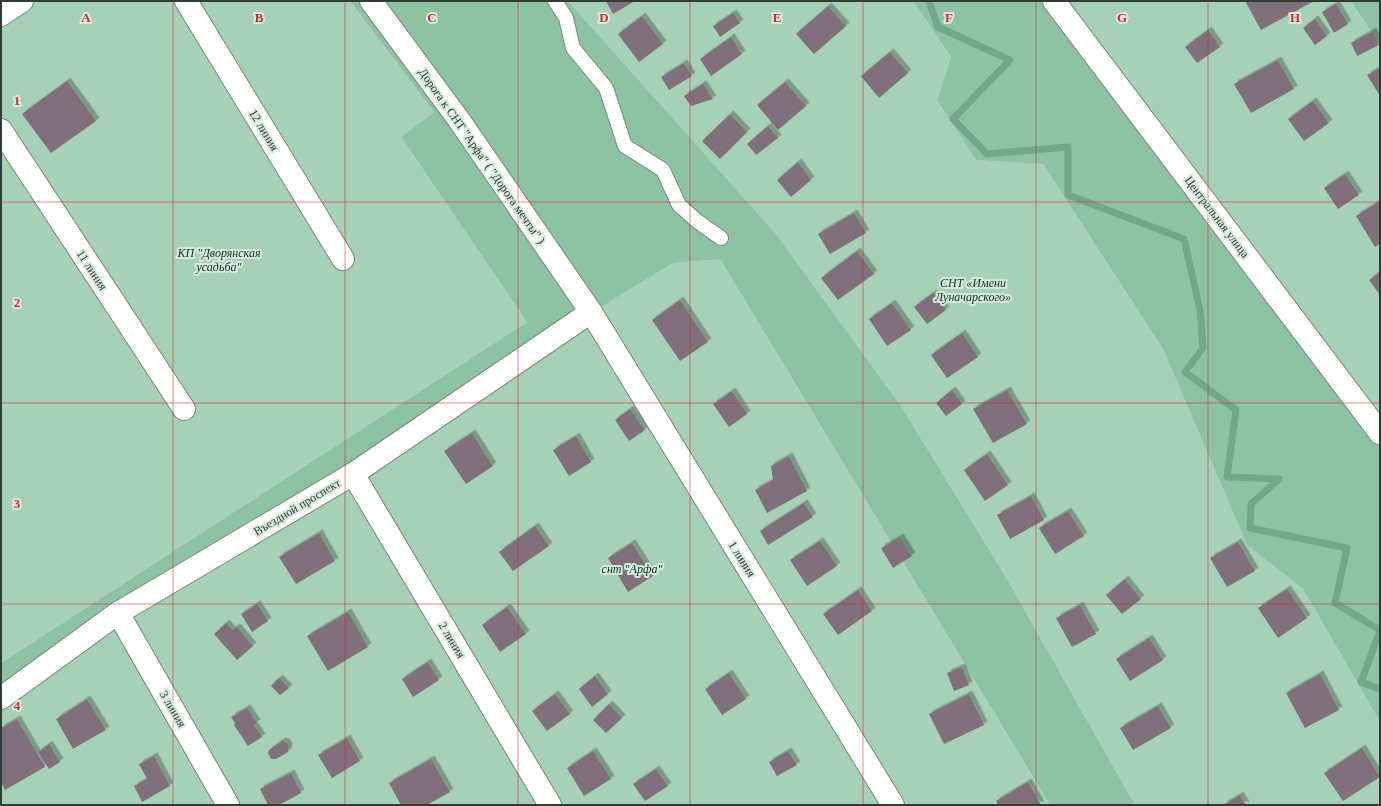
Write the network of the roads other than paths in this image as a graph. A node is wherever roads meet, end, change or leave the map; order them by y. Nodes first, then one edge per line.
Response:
1 (22, 1) edge
2 (186, 1) edge
3 (371, 1) edge
4 (555, 1) edge
5 (1054, 1) edge
6 (1, 15) edge
7 (1, 130) edge
8 (721, 238) dead end
9 (343, 259) dead end
10 (591, 312) junction
11 (184, 409) dead end
12 (1380, 433) edge
13 (353, 474) junction
14 (118, 613) junction
15 (1, 698) edge
16 (228, 805) edge
17 (550, 805) edge
18 (893, 805) edge

1 - 6 street
2 - 9 street, 12 линия
3 - 10 street, Дорога к СНТ "Арфа" ( "Дорога мечты" )
4 - 8 lane
5 - 12 street, Центральная улица
7 - 11 street, 11 линия
10 - 13 street, Въездной проспект
10 - 18 street, 1 линия
13 - 14 street, Въездной проспект
13 - 17 street, 2 линия
14 - 15 street, Въездной проспект
14 - 16 street, 3 линия

